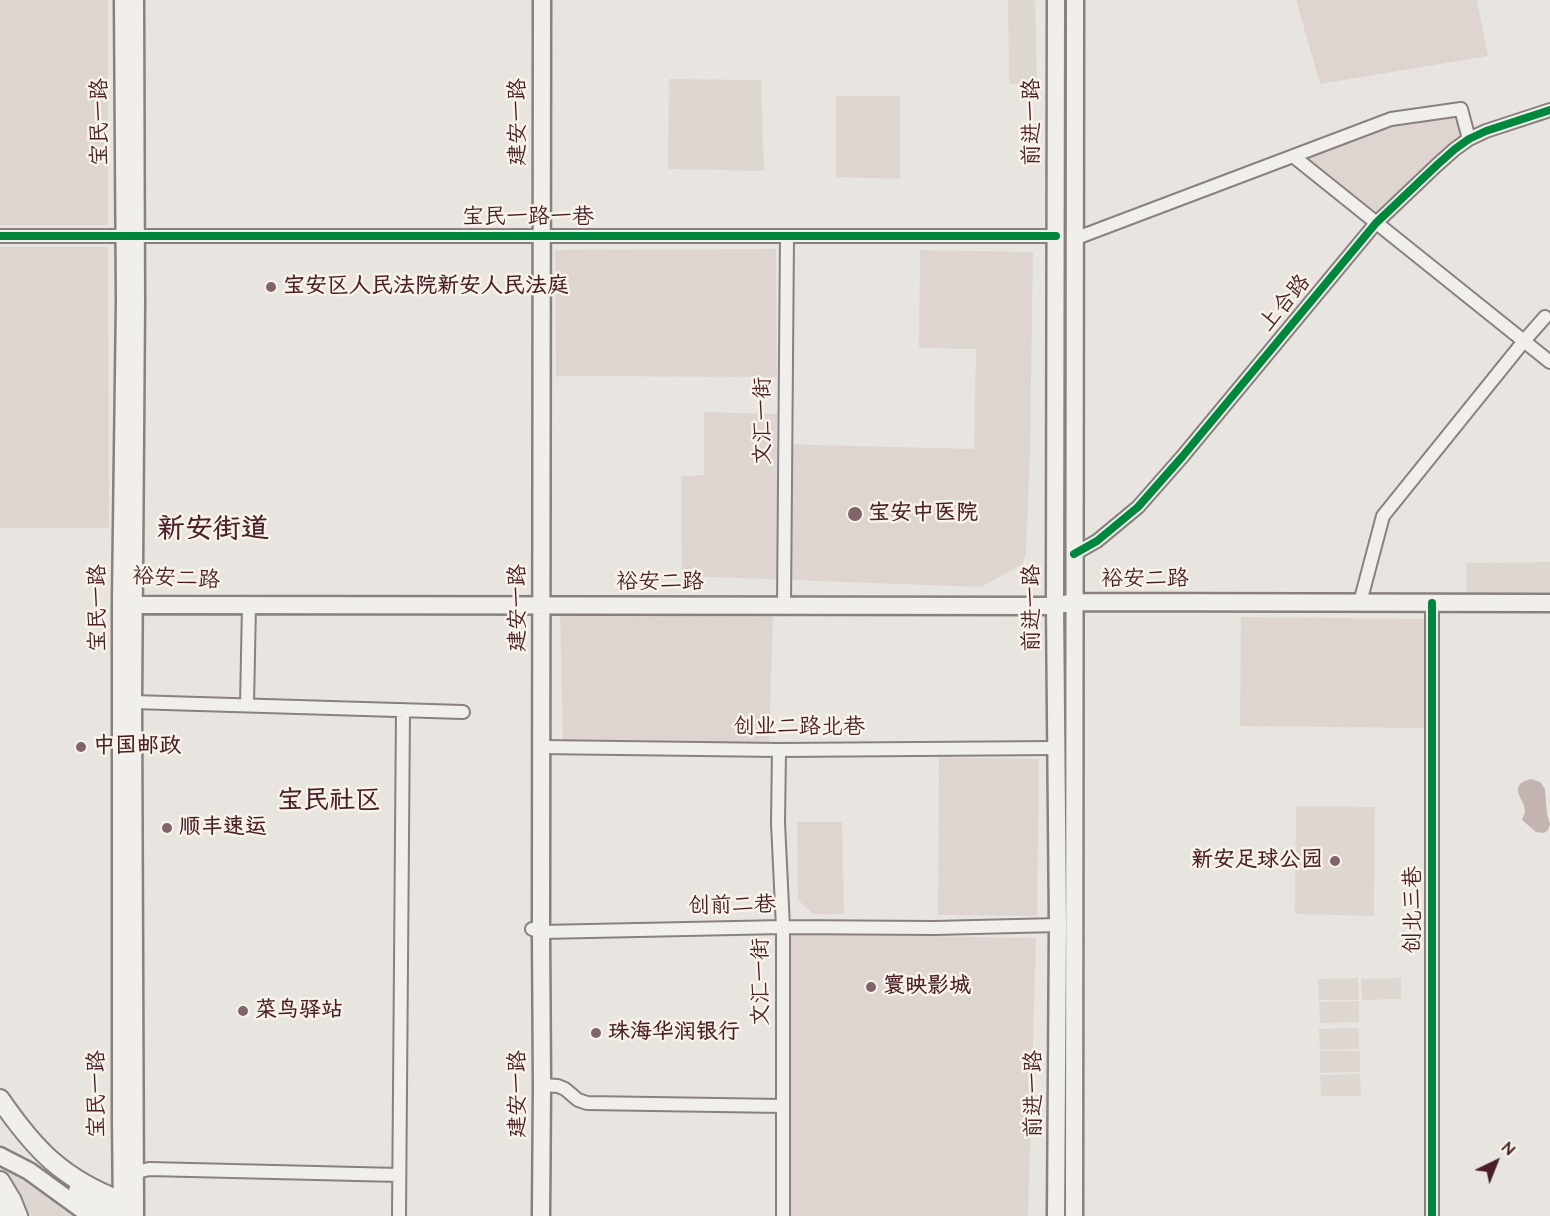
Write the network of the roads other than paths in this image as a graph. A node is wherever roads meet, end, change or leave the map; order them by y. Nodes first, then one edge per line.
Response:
1 (123, 0) edge
2 (135, 0) edge
3 (532, 0) edge
4 (542, 0) edge
5 (1056, 0) edge
6 (1075, 0) edge
7 (1550, 110) edge
8 (1469, 139) junction
9 (1293, 156) junction
10 (1376, 223) junction
11 (130, 235) junction
12 (0, 236) edge
13 (537, 236) junction
14 (787, 236) junction
15 (1056, 236) junction
16 (1074, 239) junction
17 (1545, 317) dead end
18 (1524, 341) junction
19 (1550, 362) edge
20 (1074, 554) junction
21 (1550, 595) edge
22 (1073, 598) junction
23 (1362, 599) junction
24 (130, 600) junction
25 (536, 601) junction
26 (784, 601) junction
27 (1055, 601) junction
28 (1432, 603) junction
29 (1550, 603) edge
30 (249, 605) junction
31 (133, 702) junction
32 (247, 705) junction
33 (403, 710) junction
34 (463, 712) dead end
35 (1056, 730) junction
36 (1074, 731) junction
37 (541, 747) junction
38 (1056, 748) junction
39 (779, 750) junction
40 (1058, 925) junction
41 (783, 927) junction
42 (536, 931) junction
43 (542, 1085) junction
44 (0, 1099) edge
45 (783, 1106) junction
46 (0, 1115) edge
47 (0, 1156) edge
48 (135, 1170) junction
49 (399, 1175) junction
50 (0, 1181) edge
51 (0, 1207) edge
52 (119, 1211) edge
53 (4, 1216) edge
54 (18, 1216) edge
55 (91, 1216) edge
56 (135, 1216) edge
57 (399, 1216) edge
58 (532, 1216) edge
59 (541, 1216) edge
60 (783, 1216) edge
61 (1056, 1216) edge
62 (1074, 1216) edge
63 (1432, 1216) edge

1 - 11 main road, 宝民一路
2 - 11 main road, 宝民一路
3 - 13 main road, 建安一路
4 - 13 main road, 建安一路
5 - 15 main road, 前进一路
6 - 16 main road, 前进一路
7 - 8 street, 上合路
8 - 9 street
8 - 10 street, 上合路
9 - 10 street
9 - 16 street
10 - 18 street
10 - 20 street, 上合路
11 - 12 street, 宝民一路一巷
11 - 13 street, 宝民一路一巷
11 - 24 main road, 宝民一路
13 - 14 street, 宝民一路一巷
13 - 25 main road, 建安一路
14 - 15 street, 宝民一路一巷
14 - 26 street, 文汇一街
15 - 27 main road, 前进一路
16 - 20 main road, 前进一路
17 - 18 street
18 - 19 street
18 - 23 street
20 - 22 main road, 前进一路
21 - 23 main road, 裕安二路
22 - 23 main road, 裕安二路
22 - 27 main road, 裕安二路
22 - 36 main road, 前进一路
23 - 28 main road, 裕安二路
24 - 25 main road, 裕安二路
24 - 30 main road, 裕安二路
24 - 31 main road, 宝民一路
24 - 52 main road, 宝民一路
25 - 26 main road, 裕安二路
25 - 30 main road, 裕安二路
25 - 37 main road, 建安一路
25 - 42 main road, 建安一路
26 - 27 main road, 裕安二路
27 - 35 main road, 前进一路
28 - 29 main road, 裕安二路
28 - 63 street, 创北三巷
30 - 32 street
31 - 32 street
31 - 48 main road, 宝民一路
32 - 33 street
33 - 34 street
33 - 49 street
35 - 36 main road
35 - 38 main road, 前进一路
36 - 62 main road, 前进一路
37 - 39 street, 创业二路北巷
37 - 42 main road, 建安一路
38 - 39 street, 创业二路北巷
38 - 40 main road, 前进一路
39 - 41 street, 文汇一街
40 - 41 street, 创前二巷
40 - 61 main road, 前进一路
41 - 42 street, 创前二巷
41 - 45 street, 文汇一街
42 - 43 main road, 建安一路
42 - 58 main road, 建安一路
43 - 45 street
43 - 59 main road, 建安一路
44 - 52 highway
45 - 60 street, 文汇一街
46 - 52 highway
47 - 55 main road
48 - 49 street
48 - 56 main road, 宝民一路
49 - 57 street
50 - 54 highway
51 - 53 highway

